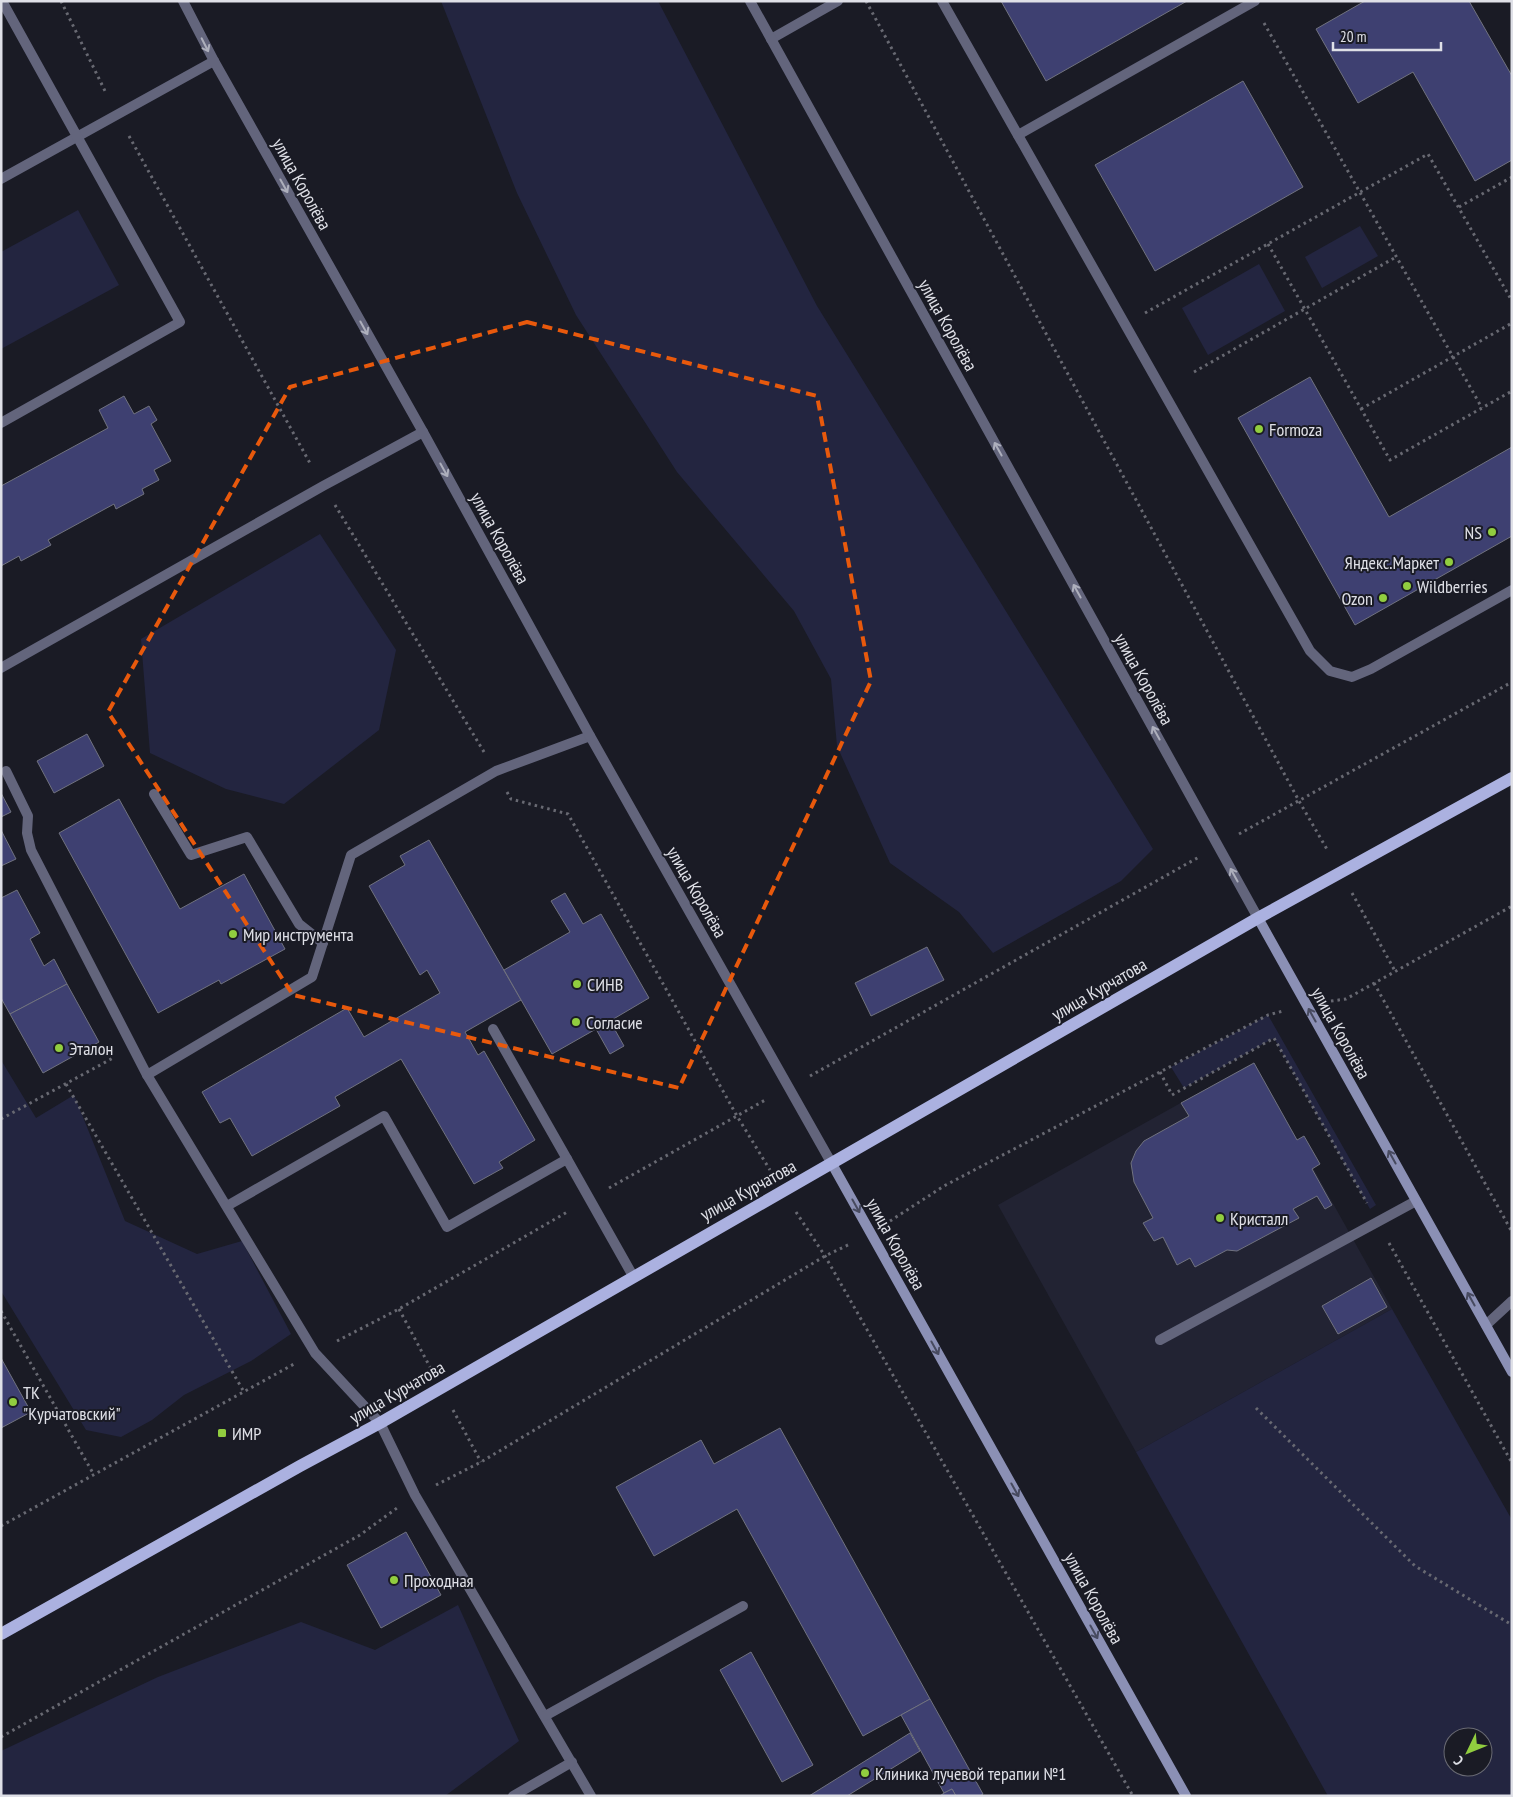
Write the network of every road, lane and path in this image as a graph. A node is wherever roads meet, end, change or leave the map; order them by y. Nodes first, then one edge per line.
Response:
1 (2, 1) edge
2 (61, 1) edge
3 (183, 1) edge
4 (750, 1) edge
5 (838, 1) edge
6 (866, 1) edge
7 (942, 1) edge
8 (1254, 2) edge
9 (771, 39) junction
10 (214, 61) junction
11 (116, 114) junction
12 (1018, 135) junction
13 (78, 136) junction
14 (1512, 177) edge
15 (1, 179) edge
16 (1360, 192) junction
17 (1459, 207) junction
18 (1268, 244) junction
19 (1396, 257) junction
20 (1512, 301) edge
21 (1305, 309) junction
22 (1512, 323) edge
23 (1125, 325) junction
24 (1453, 356) junction
25 (1194, 372) dead end
26 (1512, 391) edge
27 (1482, 408) junction
28 (1361, 409) junction
29 (1, 423) edge
30 (423, 432) junction
31 (323, 486) junction
32 (1512, 590) edge
33 (1, 668) edge
34 (1512, 682) edge
35 (590, 736) junction
36 (6, 771) dead end
37 (496, 771) junction
38 (1512, 778) edge
39 (154, 794) dead end
40 (1299, 801) junction
41 (1218, 846) junction
42 (1512, 906) edge
43 (1258, 918) junction
44 (323, 942) junction
45 (1374, 983) junction
46 (1307, 1005) junction
47 (493, 1029) dead end
48 (133, 1048) junction
49 (147, 1075) junction
50 (66, 1084) junction
51 (789, 1087) junction
52 (737, 1116) junction
53 (1, 1119) edge
54 (567, 1159) junction
55 (832, 1164) junction
56 (782, 1190) junction
57 (590, 1199) junction
58 (1416, 1201) junction
59 (228, 1206) junction
60 (1512, 1232) edge
61 (871, 1234) junction
62 (826, 1256) junction
63 (633, 1276) junction
64 (1512, 1301) edge
65 (1, 1311) edge
66 (1486, 1325) junction
67 (1160, 1340) dead end
68 (315, 1353) junction
69 (1512, 1372) edge
70 (244, 1392) junction
71 (1256, 1408) dead end
72 (380, 1423) junction
73 (94, 1475) junction
74 (415, 1495) junction
75 (1, 1526) edge
76 (743, 1606) dead end
77 (1512, 1625) edge
78 (1, 1634) edge
79 (545, 1716) junction
80 (1, 1736) edge
81 (572, 1762) junction
82 (512, 1796) edge
83 (591, 1796) edge
84 (1133, 1796) edge
85 (1186, 1796) edge

1 - 13 street
2 - 11 path
3 -> 10 street, улица Королёва
4 - 9 street, улица Королёва
5 - 9 street
6 - 40 path
7 - 12 street
8 - 12 street
8 - 16 path
41 -> 9 street, улица Королёва
10 - 11 street
10 -> 30 street, улица Королёва
11 - 13 street
11 - 31 path
12 - 23 street
13 - 15 street
13 - 29 street
14 - 17 path
16 - 17 path
16 - 18 path
16 - 19 path
17 - 20 path
18 - 21 path
18 - 23 path
19 - 21 path
19 - 24 path
21 - 25 path
21 - 28 path
22 - 24 path
23 - 32 street
24 - 27 path
24 - 28 path
26 - 27 path
27 - 28 path
30 - 31 street
30 -> 35 street, улица Королёва
31 - 33 street
31 - 37 path
34 - 40 path
35 - 37 street
35 - 51 street, улица Королёва
36 - 48 street
37 - 44 street
37 - 52 path
38 - 43 main road, улица Курчатова
39 - 44 street
40 - 41 path
43 -> 41 street, улица Королёва
41 - 51 path
42 - 45 path
43 - 46 main road, улица Королёва
43 - 55 main road, улица Курчатова
44 - 49 street
45 - 46 path
45 - 60 path
58 -> 46 main road, улица Королёва
46 - 61 path
47 - 54 street
48 - 49 street
48 - 50 path
49 - 59 street
50 - 53 path
50 - 70 path
51 - 52 path
51 - 55 street, улица Королёва
52 - 56 path
52 - 57 path
54 - 57 street
54 - 59 street
55 - 56 main road, улица Курчатова
55 -> 61 main road, улица Королёва
56 - 62 path
56 - 63 main road, улица Курчатова
57 - 63 street
57 - 68 path
66 -> 58 main road, улица Королёва
58 - 67 street
59 - 68 street
61 - 62 path
61 -> 85 main road, улица Королёва
62 - 74 path
62 - 84 path
63 - 72 main road, улица Курчатова
64 - 66 street
65 - 73 path
66 - 69 main road, улица Королёва
68 - 70 path
68 - 72 street
70 - 73 path
71 - 77 path
72 - 74 street
72 - 78 main road, улица Курчатова
73 - 75 path
74 - 79 street
74 - 80 path
76 - 79 street
79 - 81 street
81 - 82 street
81 - 83 street

